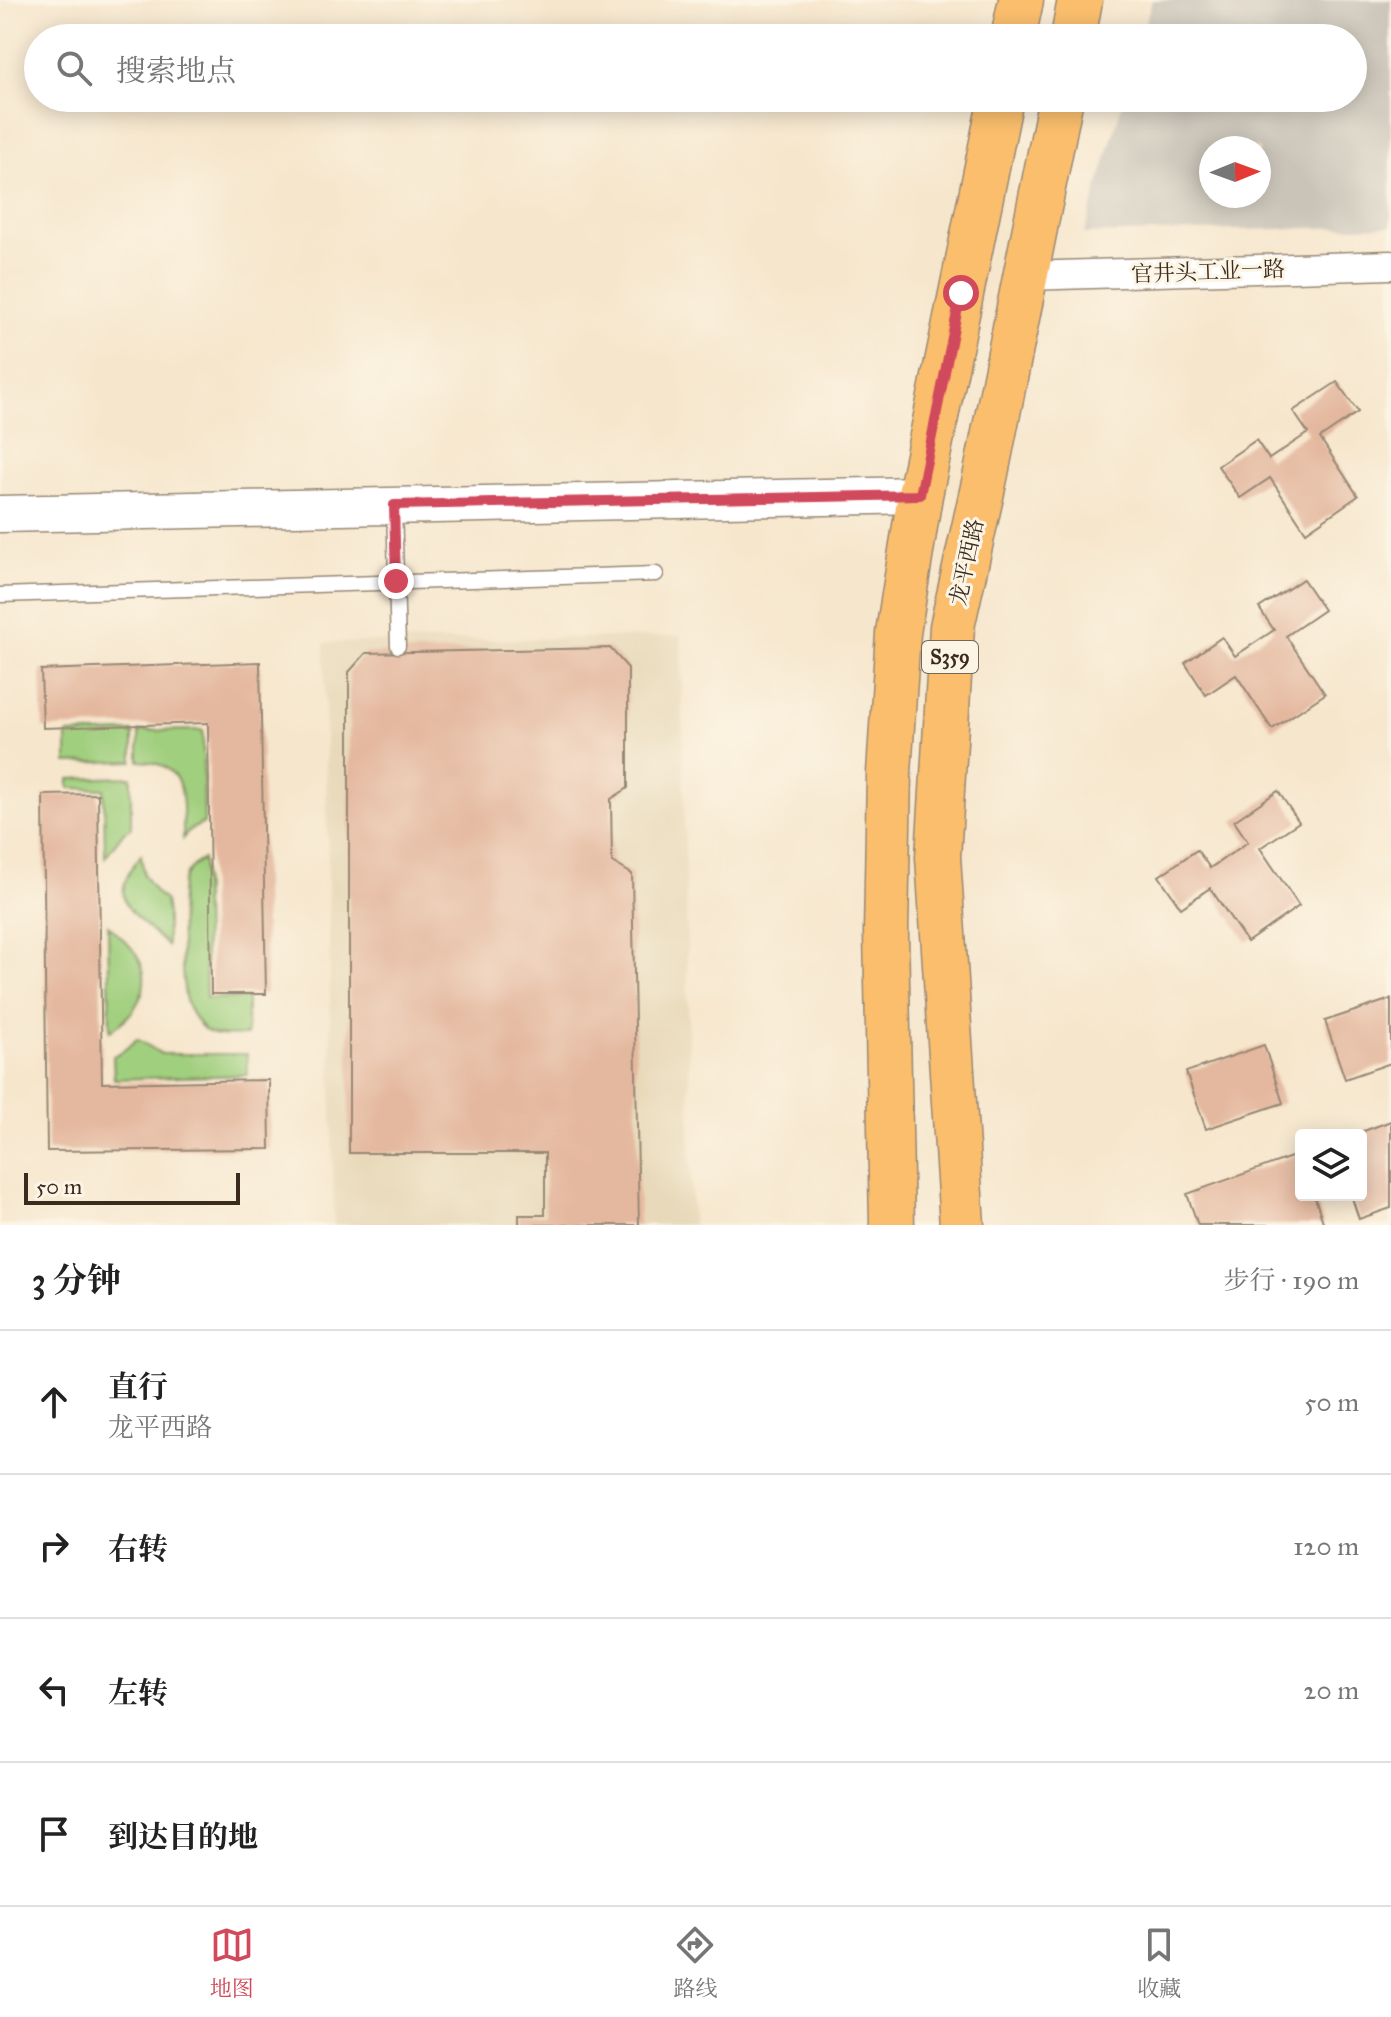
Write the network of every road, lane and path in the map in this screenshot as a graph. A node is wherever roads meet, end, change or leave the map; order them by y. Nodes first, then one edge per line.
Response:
1 (1021, 0) edge
2 (1080, 0) edge
3 (1016, 24) edge
4 (1076, 24) edge
5 (998, 112) edge
6 (1058, 112) edge
7 (1391, 265) edge
8 (1025, 276) junction
9 (920, 495) junction
10 (394, 505) junction
11 (0, 514) edge
12 (656, 574) dead end
13 (396, 581) junction
14 (0, 595) edge
15 (398, 646) dead end
16 (892, 1225) edge
17 (962, 1225) edge

1 - 3 main road
2 - 4 main road
5 - 9 main road, S359
6 - 8 main road, 龙平西路 / S359
7 - 8 street, 官井头工业一路
8 - 17 main road, 龙平西路 / S359
9 - 10 street
9 - 16 main road, S359
10 - 11 street
10 - 13 lane
12 - 13 lane
13 - 14 lane
13 - 15 lane

